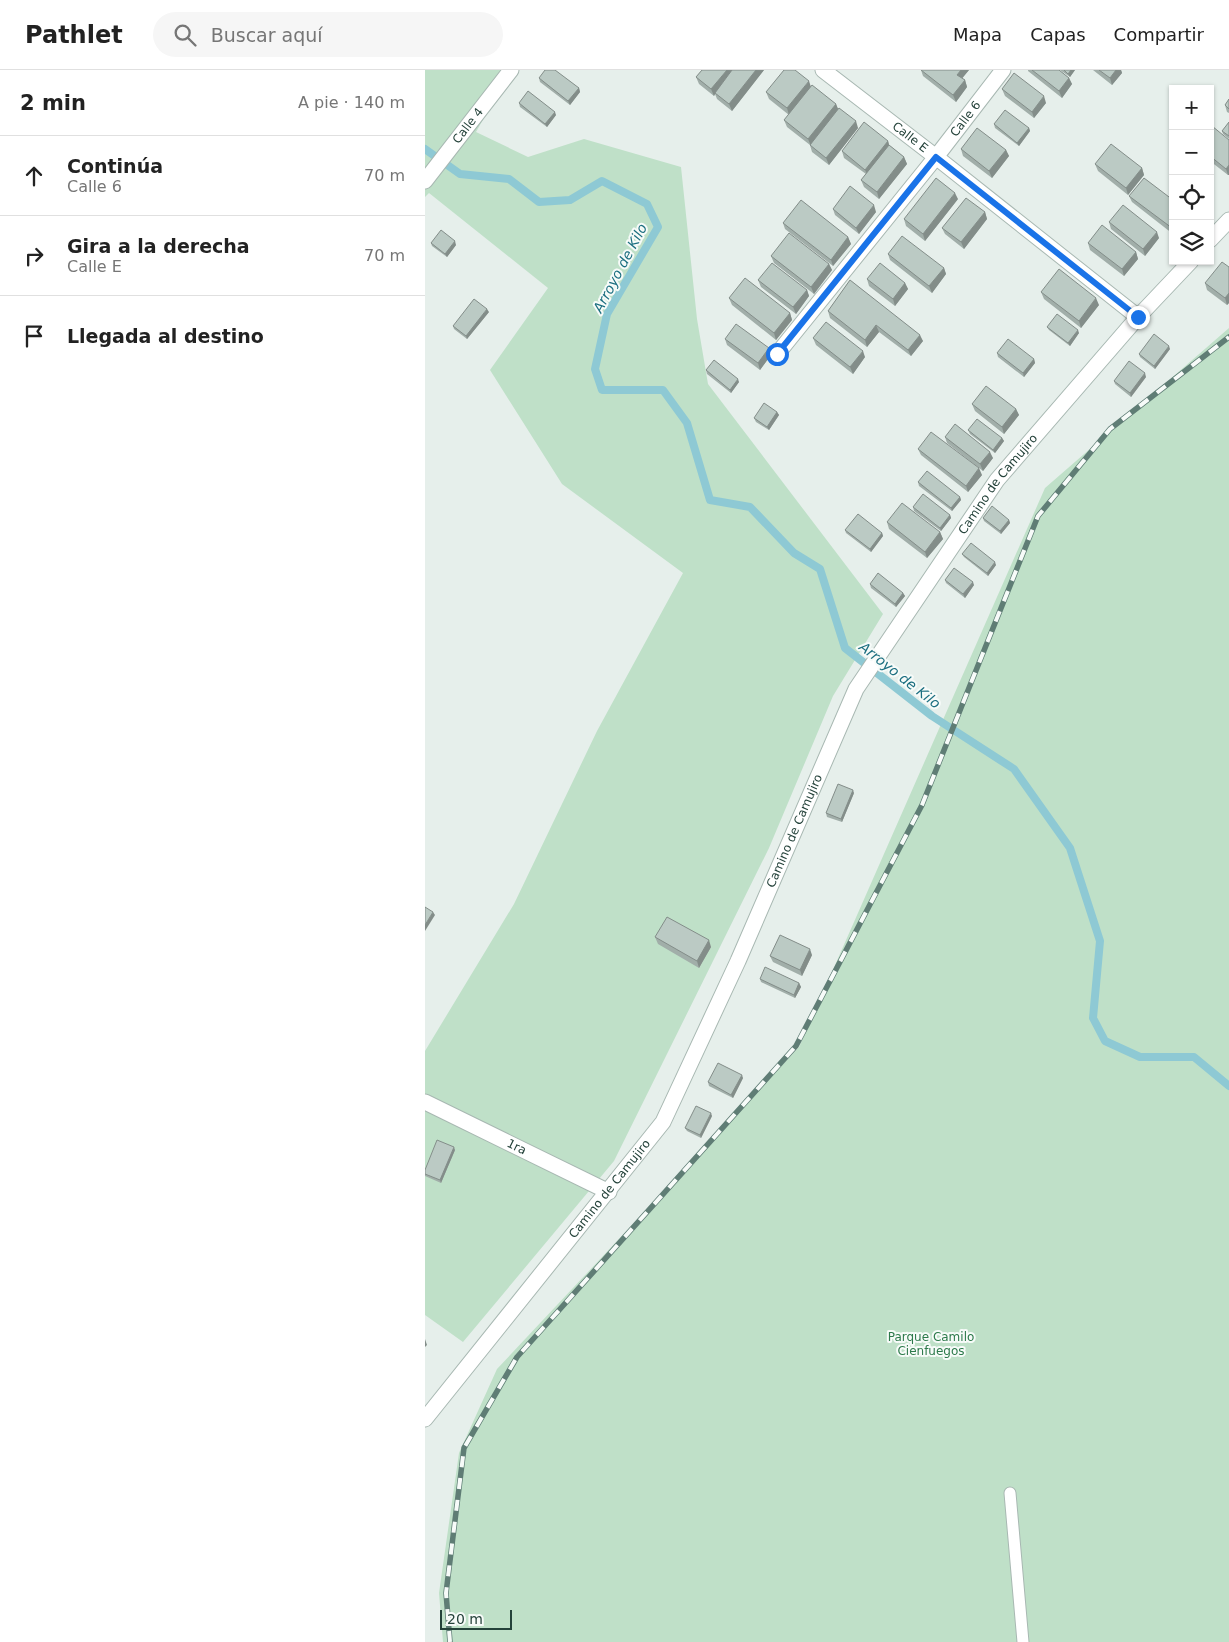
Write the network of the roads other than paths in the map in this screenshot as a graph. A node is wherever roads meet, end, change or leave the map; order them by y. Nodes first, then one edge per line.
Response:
1 (511, 70) edge
2 (823, 70) edge
3 (1003, 70) edge
4 (936, 157) junction
5 (427, 178) edge
6 (1229, 220) edge
7 (1214, 236) edge
8 (1187, 265) edge
9 (1138, 317) junction
10 (777, 354) dead end
11 (425, 1102) edge
12 (609, 1192) junction
13 (425, 1419) edge
14 (1010, 1494) dead end
15 (1023, 1642) edge

1 - 5 street, Calle 4
2 - 4 street, Calle E
3 - 4 street, Calle 6
4 - 9 street, Calle E
4 - 10 street, Calle 6
6 - 7 street
8 - 9 street, Camino de Camujiro
9 - 12 street, Camino de Camujiro
11 - 12 street, 1ra
12 - 13 street, Camino de Camujiro
14 - 15 lane

